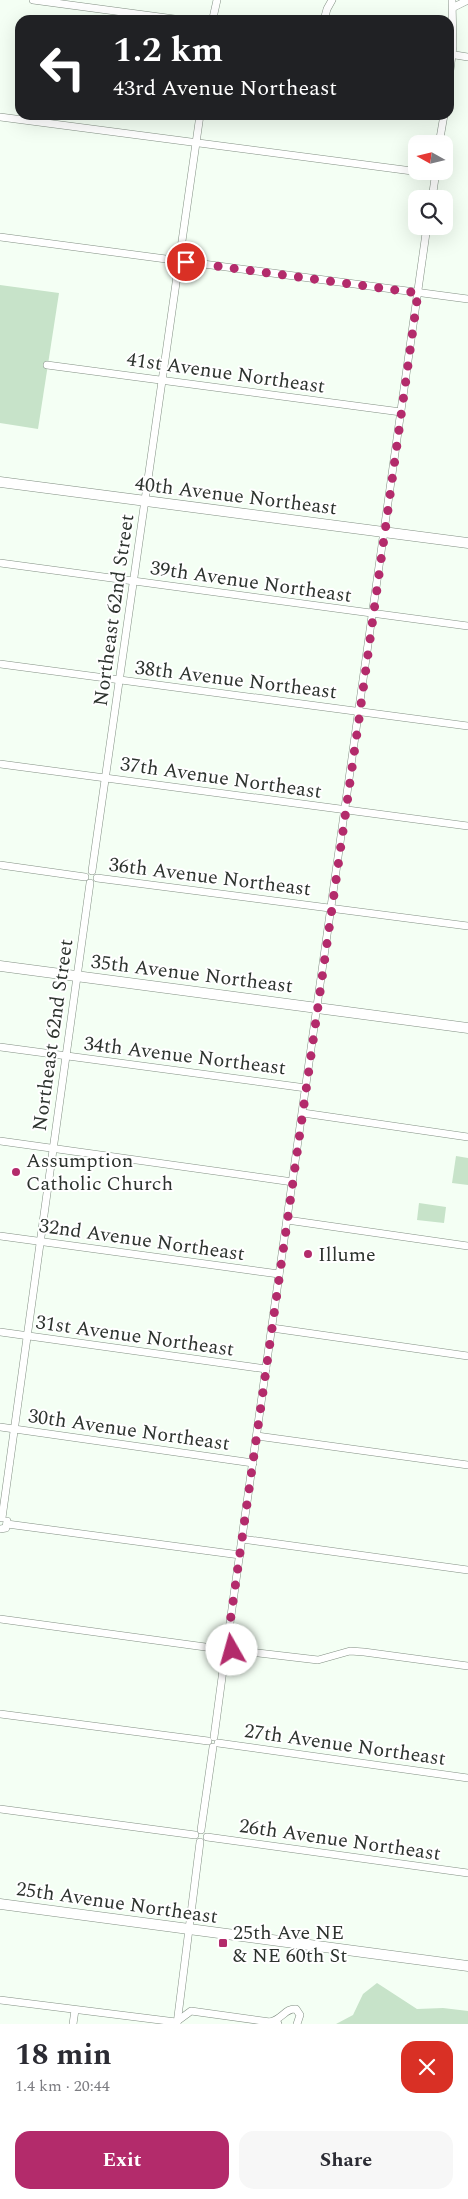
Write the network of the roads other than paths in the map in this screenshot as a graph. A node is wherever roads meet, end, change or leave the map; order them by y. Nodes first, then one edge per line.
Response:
1 (33, 0) edge
2 (217, 0) edge
3 (332, 0) edge
4 (468, 0) edge
5 (453, 3) edge
6 (145, 15) edge
7 (214, 15) edge
8 (325, 15) edge
9 (454, 55) edge
10 (468, 57) edge
11 (0, 117) edge
12 (15, 119) edge
13 (24, 120) edge
14 (199, 120) edge
15 (443, 120) edge
16 (441, 135) edge
17 (196, 142) junction
18 (408, 169) edge
19 (427, 235) edge
20 (0, 238) edge
21 (179, 261) junction
22 (418, 293) junction
23 (468, 300) edge
24 (47, 365) dead end
25 (162, 380) junction
26 (402, 412) junction
27 (0, 482) edge
28 (146, 501) junction
29 (385, 532) junction
30 (468, 543) edge
31 (0, 563) edge
32 (134, 581) junction
33 (372, 613) junction
34 (468, 626) edge
35 (0, 664) edge
36 (119, 680) junction
37 (360, 711) junction
38 (468, 726) edge
39 (0, 764) edge
40 (105, 778) junction
41 (346, 810) junction
42 (468, 826) edge
43 (0, 865) edge
44 (92, 871) junction
45 (85, 877) junction
46 (97, 878) junction
47 (90, 883) junction
48 (332, 908) junction
49 (468, 926) edge
50 (0, 966) edge
51 (76, 976) junction
52 (318, 1007) junction
53 (468, 1028) edge
54 (0, 1047) edge
55 (66, 1056) junction
56 (306, 1088) junction
57 (303, 1112) junction
58 (468, 1137) edge
59 (0, 1141) edge
60 (52, 1148) junction
61 (293, 1182) junction
62 (287, 1220) junction
63 (0, 1236) edge
64 (40, 1242) junction
65 (468, 1246) edge
66 (279, 1274) junction
67 (272, 1328) junction
68 (0, 1332) edge
69 (28, 1336) junction
70 (468, 1356) edge
71 (266, 1369) junction
72 (0, 1427) edge
73 (15, 1429) junction
74 (257, 1436) junction
75 (253, 1462) junction
76 (468, 1465) edge
77 (1, 1518) edge
78 (8, 1524) junction
79 (0, 1529) edge
80 (0, 1533) edge
81 (242, 1539) junction
82 (240, 1554) junction
83 (468, 1570) edge
84 (0, 1618) edge
85 (227, 1644) junction
86 (232, 1650) junction
87 (223, 1652) junction
88 (468, 1666) edge
89 (0, 1714) edge
90 (213, 1742) junction
91 (468, 1778) edge
92 (0, 1809) edge
93 (201, 1830) junction
94 (195, 1835) junction
95 (207, 1836) junction
96 (200, 1842) junction
97 (468, 1873) edge
98 (0, 1904) edge
99 (187, 1930) junction
100 (468, 1966) edge
101 (0, 2000) edge
102 (75, 2010) junction
103 (176, 2023) edge
104 (274, 2023) edge
105 (73, 2024) edge
106 (297, 2024) edge

1 - 6 street
2 - 7 street
3 - 8 street
4 - 5 street
9 - 10 street
11 - 12 street
13 - 17 street
14 - 17 street, Northeast 62nd Street
15 - 16 street
17 - 18 street
17 - 21 street, Northeast 62nd Street
19 - 22 street
20 - 21 street
21 - 22 street
21 - 25 street, Northeast 62nd Street
22 - 23 street
22 - 26 street
24 - 25 street, 41st Avenue Northeast
25 - 26 street, 41st Avenue Northeast
25 - 28 street, Northeast 62nd Street
26 - 29 street
27 - 28 main road, 40th Avenue Northeast
28 - 29 main road, 40th Avenue Northeast
28 - 32 street, Northeast 62nd Street
29 - 30 main road, 40th Avenue Northeast
29 - 33 street
31 - 32 street, 39th Avenue Northeast
32 - 33 street, 39th Avenue Northeast
32 - 36 street, Northeast 62nd Street
33 - 34 street, 39th Avenue Northeast
33 - 37 street
35 - 36 street, 38th Avenue Northeast
36 - 37 street, 38th Avenue Northeast
36 - 40 street, Northeast 62nd Street
37 - 38 street, 38th Avenue Northeast
37 - 41 street
39 - 40 street, 37th Avenue Northeast
40 - 41 street, 37th Avenue Northeast
40 - 44 street, Northeast 62nd Street
41 - 42 street, 37th Avenue Northeast
41 - 48 street
43 - 45 street, 36th Avenue Northeast
44 - 45 street
44 - 46 street
45 - 47 street
46 - 47 street
46 - 48 street, 36th Avenue Northeast
47 - 51 street, Northeast 62nd Street
48 - 49 street, 36th Avenue Northeast
48 - 52 street
50 - 51 main road, 35th Avenue Northeast
51 - 52 main road, 35th Avenue Northeast
51 - 55 street, Northeast 62nd Street
52 - 53 main road, 35th Avenue Northeast
52 - 56 street
54 - 55 street, 34th Avenue Northeast
55 - 56 street, 34th Avenue Northeast
55 - 60 street, Northeast 62nd Street
56 - 57 street
57 - 58 street
57 - 61 street
59 - 60 street
60 - 61 street
60 - 64 street, Northeast 62nd Street
61 - 62 street
62 - 65 street
62 - 66 street
63 - 64 street, 32nd Avenue Northeast
64 - 66 street, 32nd Avenue Northeast
64 - 69 street, Northeast 62nd Street
66 - 67 street
67 - 70 street
67 - 71 street
68 - 69 street, 31st Avenue Northeast
69 - 71 street, 31st Avenue Northeast
69 - 73 street, Northeast 62nd Street
71 - 74 street
72 - 73 street, 30th Avenue Northeast
73 - 75 street, 30th Avenue Northeast
73 - 77 street, Northeast 62nd Street
74 - 75 street
74 - 76 street, 30th Avenue Northeast
75 - 81 street
77 - 78 street
78 - 79 street
78 - 82 street
79 - 80 street
81 - 82 street
81 - 83 street
82 - 85 street
84 - 87 street
85 - 86 street
85 - 87 street
86 - 87 street
86 - 88 street
87 - 90 street
89 - 90 street, 27th Avenue Northeast
90 - 91 street, 27th Avenue Northeast
90 - 93 street
92 - 94 street
93 - 94 street
93 - 95 street
94 - 96 street
95 - 96 street
95 - 97 street, 26th Avenue Northeast
96 - 99 street
98 - 99 main road, 25th Avenue Northeast
99 - 100 main road, 25th Avenue Northeast
99 - 103 street
101 - 102 street
102 - 103 street
102 - 105 street
103 - 104 street
104 - 106 street

